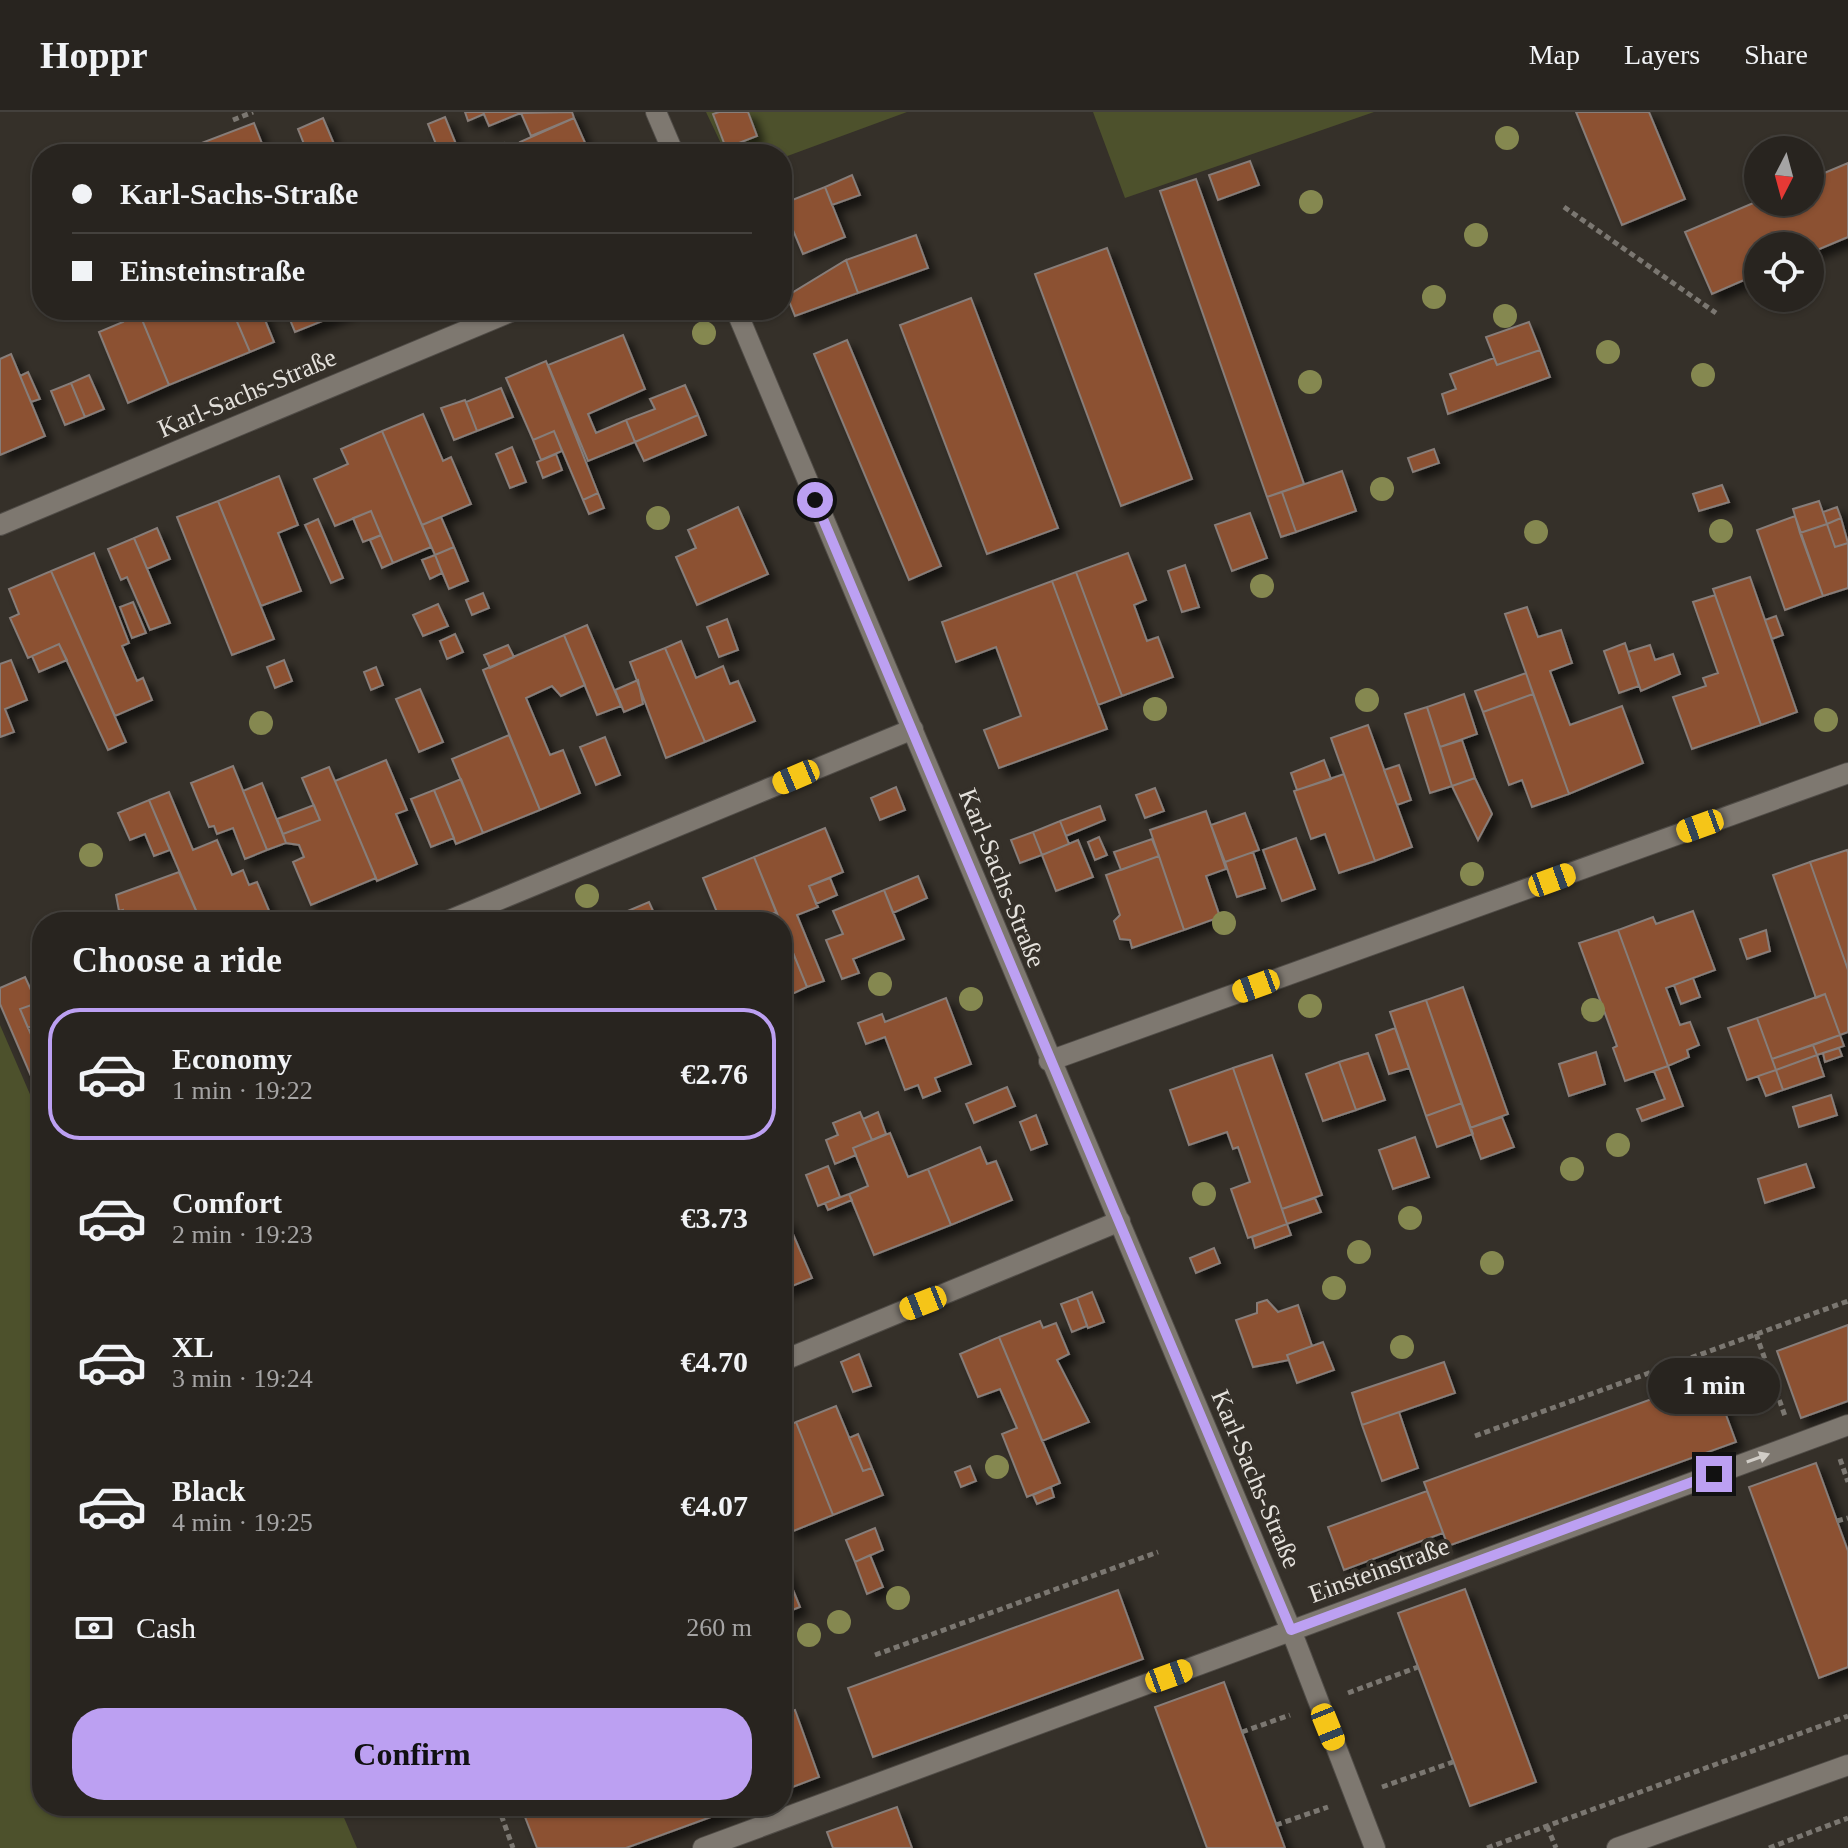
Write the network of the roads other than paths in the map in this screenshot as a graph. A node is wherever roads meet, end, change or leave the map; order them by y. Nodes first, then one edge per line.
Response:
1 (656, 112) edge
2 (670, 144) edge
3 (491, 320) edge
4 (740, 320) edge
5 (0, 525) edge
6 (913, 729) junction
7 (1848, 773) edge
8 (469, 912) edge
9 (1049, 1061) junction
10 (1120, 1221) junction
11 (792, 1357) edge
12 (1848, 1425) edge
13 (1291, 1630) junction
14 (1848, 1765) edge
15 (792, 1815) edge
16 (789, 1816) edge
17 (703, 1848) edge
18 (1375, 1848) edge
19 (1617, 1848) edge

1 - 2 street
3 - 5 street, Karl-Sachs-Straße
4 - 6 street, Karl-Sachs-Straße
6 - 8 street
6 - 9 street, Karl-Sachs-Straße
7 - 9 street
9 - 10 street, Karl-Sachs-Straße
10 - 11 street
10 - 13 street, Karl-Sachs-Straße
13 -> 12 street, Einsteinstraße
13 - 15 street, Einsteinstraße
13 - 18 street, Karl-Sachs-Straße
14 - 19 street
16 - 17 street, Einsteinstraße

